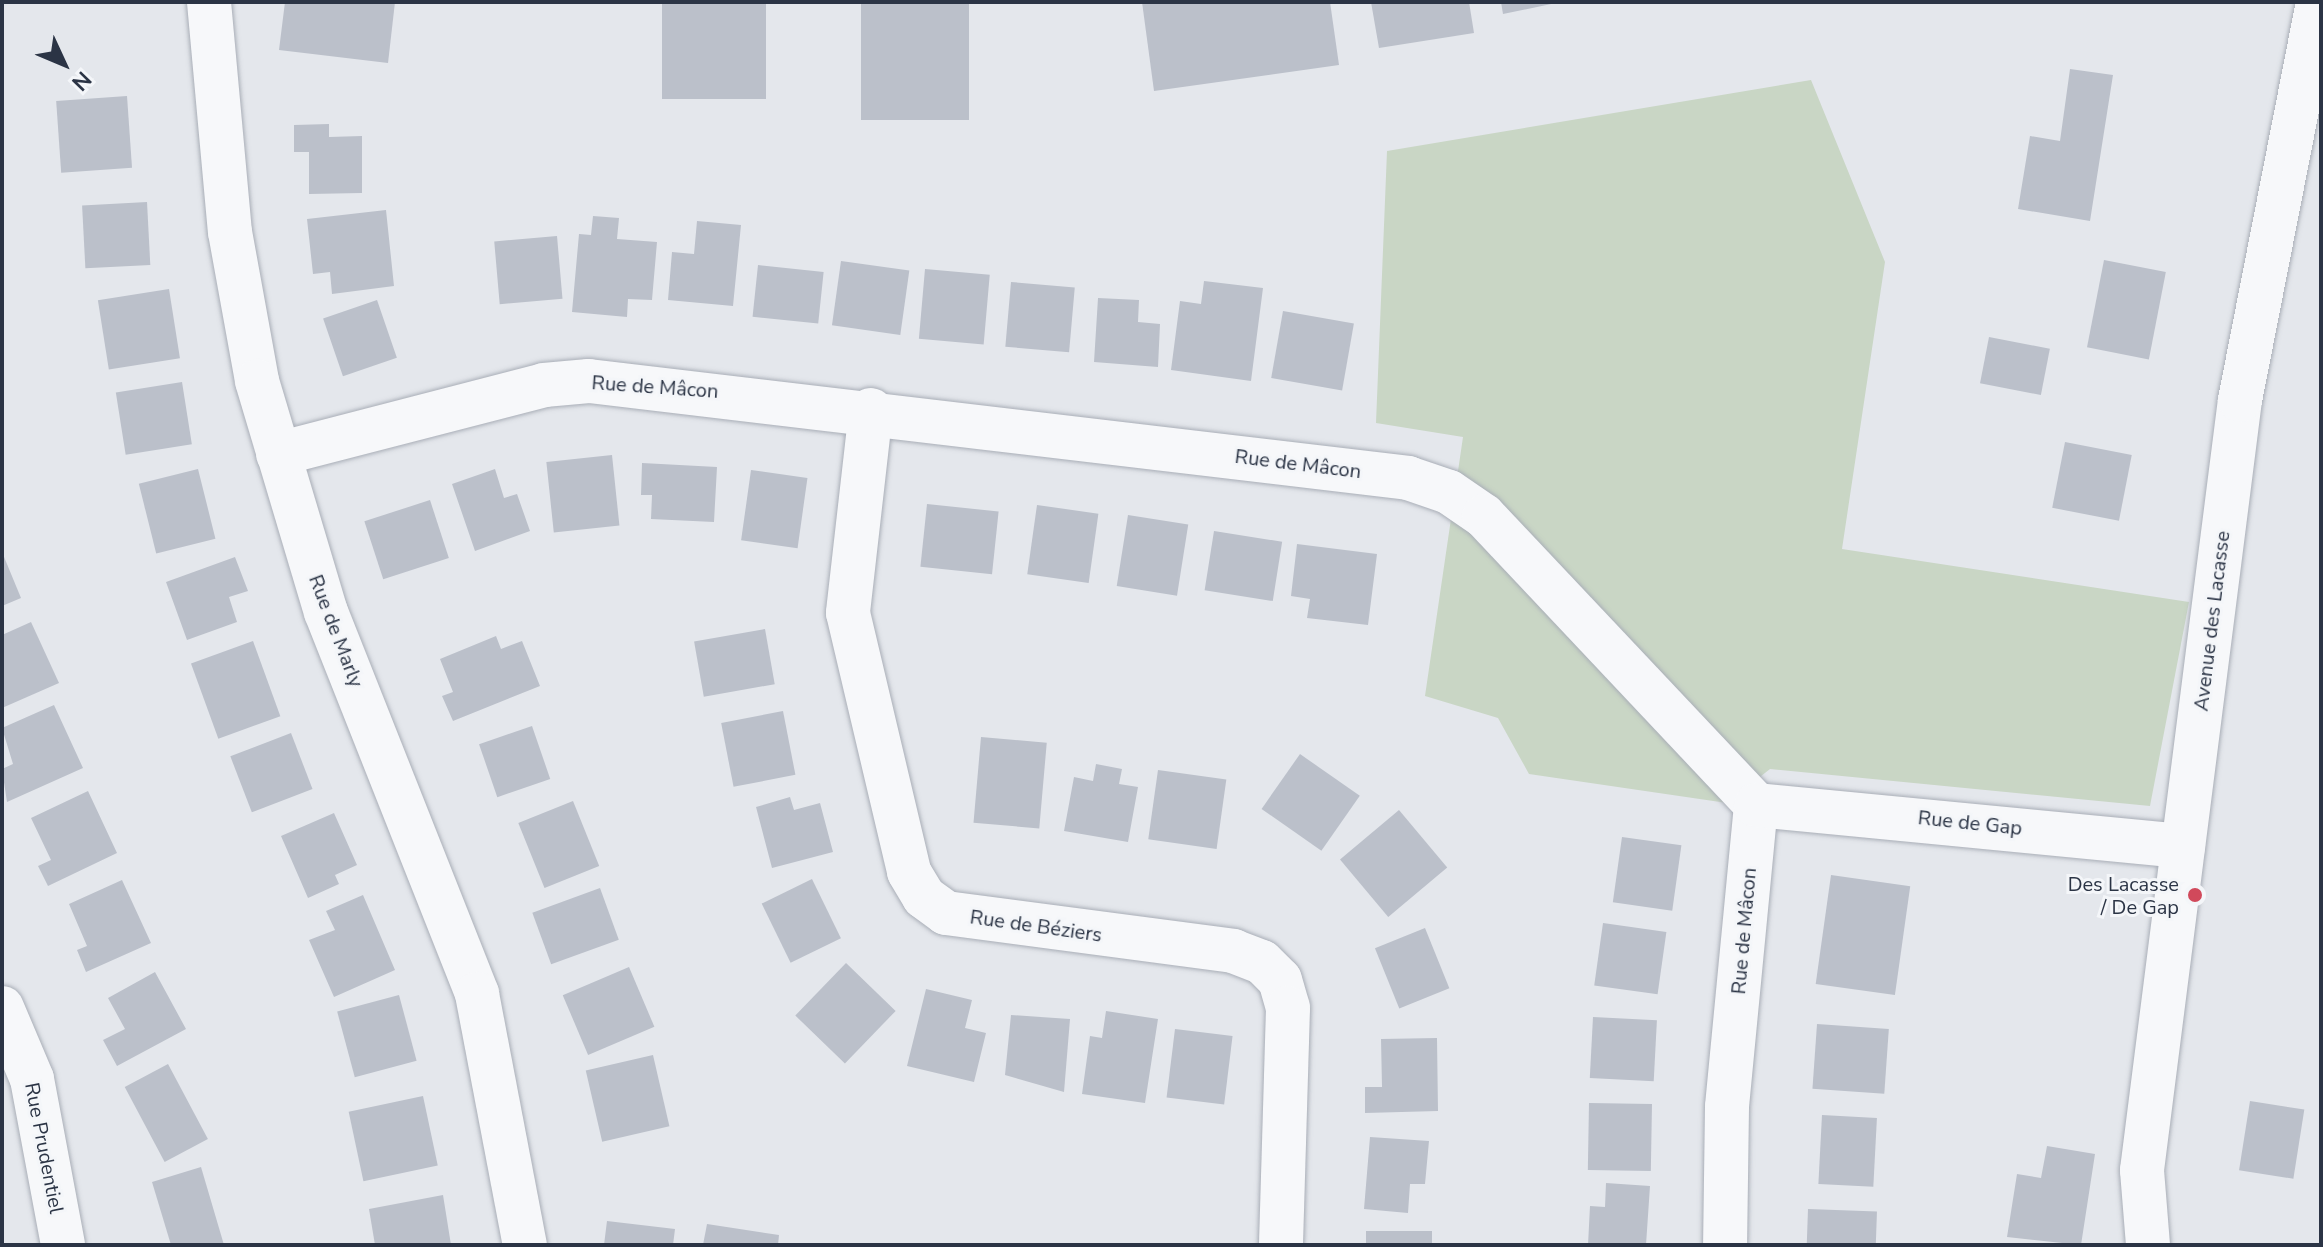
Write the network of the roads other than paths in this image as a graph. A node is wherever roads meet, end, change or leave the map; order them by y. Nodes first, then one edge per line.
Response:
1 (209, 2) edge
2 (2318, 2) edge
3 (871, 410) junction
4 (278, 454) junction
5 (1756, 805) junction
6 (2183, 846) junction
7 (2, 1008) edge
8 (17, 1084) edge
9 (63, 1245) edge
10 (525, 1245) edge
11 (1281, 1245) edge
12 (1725, 1245) edge
13 (2148, 1245) edge

1 - 4 street, Rue de Marly
2 - 6 street, Avenue des Lacasse
3 - 4 street, Rue de Mâcon
3 - 5 street, Rue de Mâcon
3 - 11 street, Rue de Béziers
4 - 10 street, Rue de Marly
5 - 6 street, Rue de Gap
5 - 12 street, Rue de Mâcon
6 - 13 street, Avenue des Lacasse
7 - 8 street, Rue Prudentiel
8 - 9 street, Rue Prudentiel

